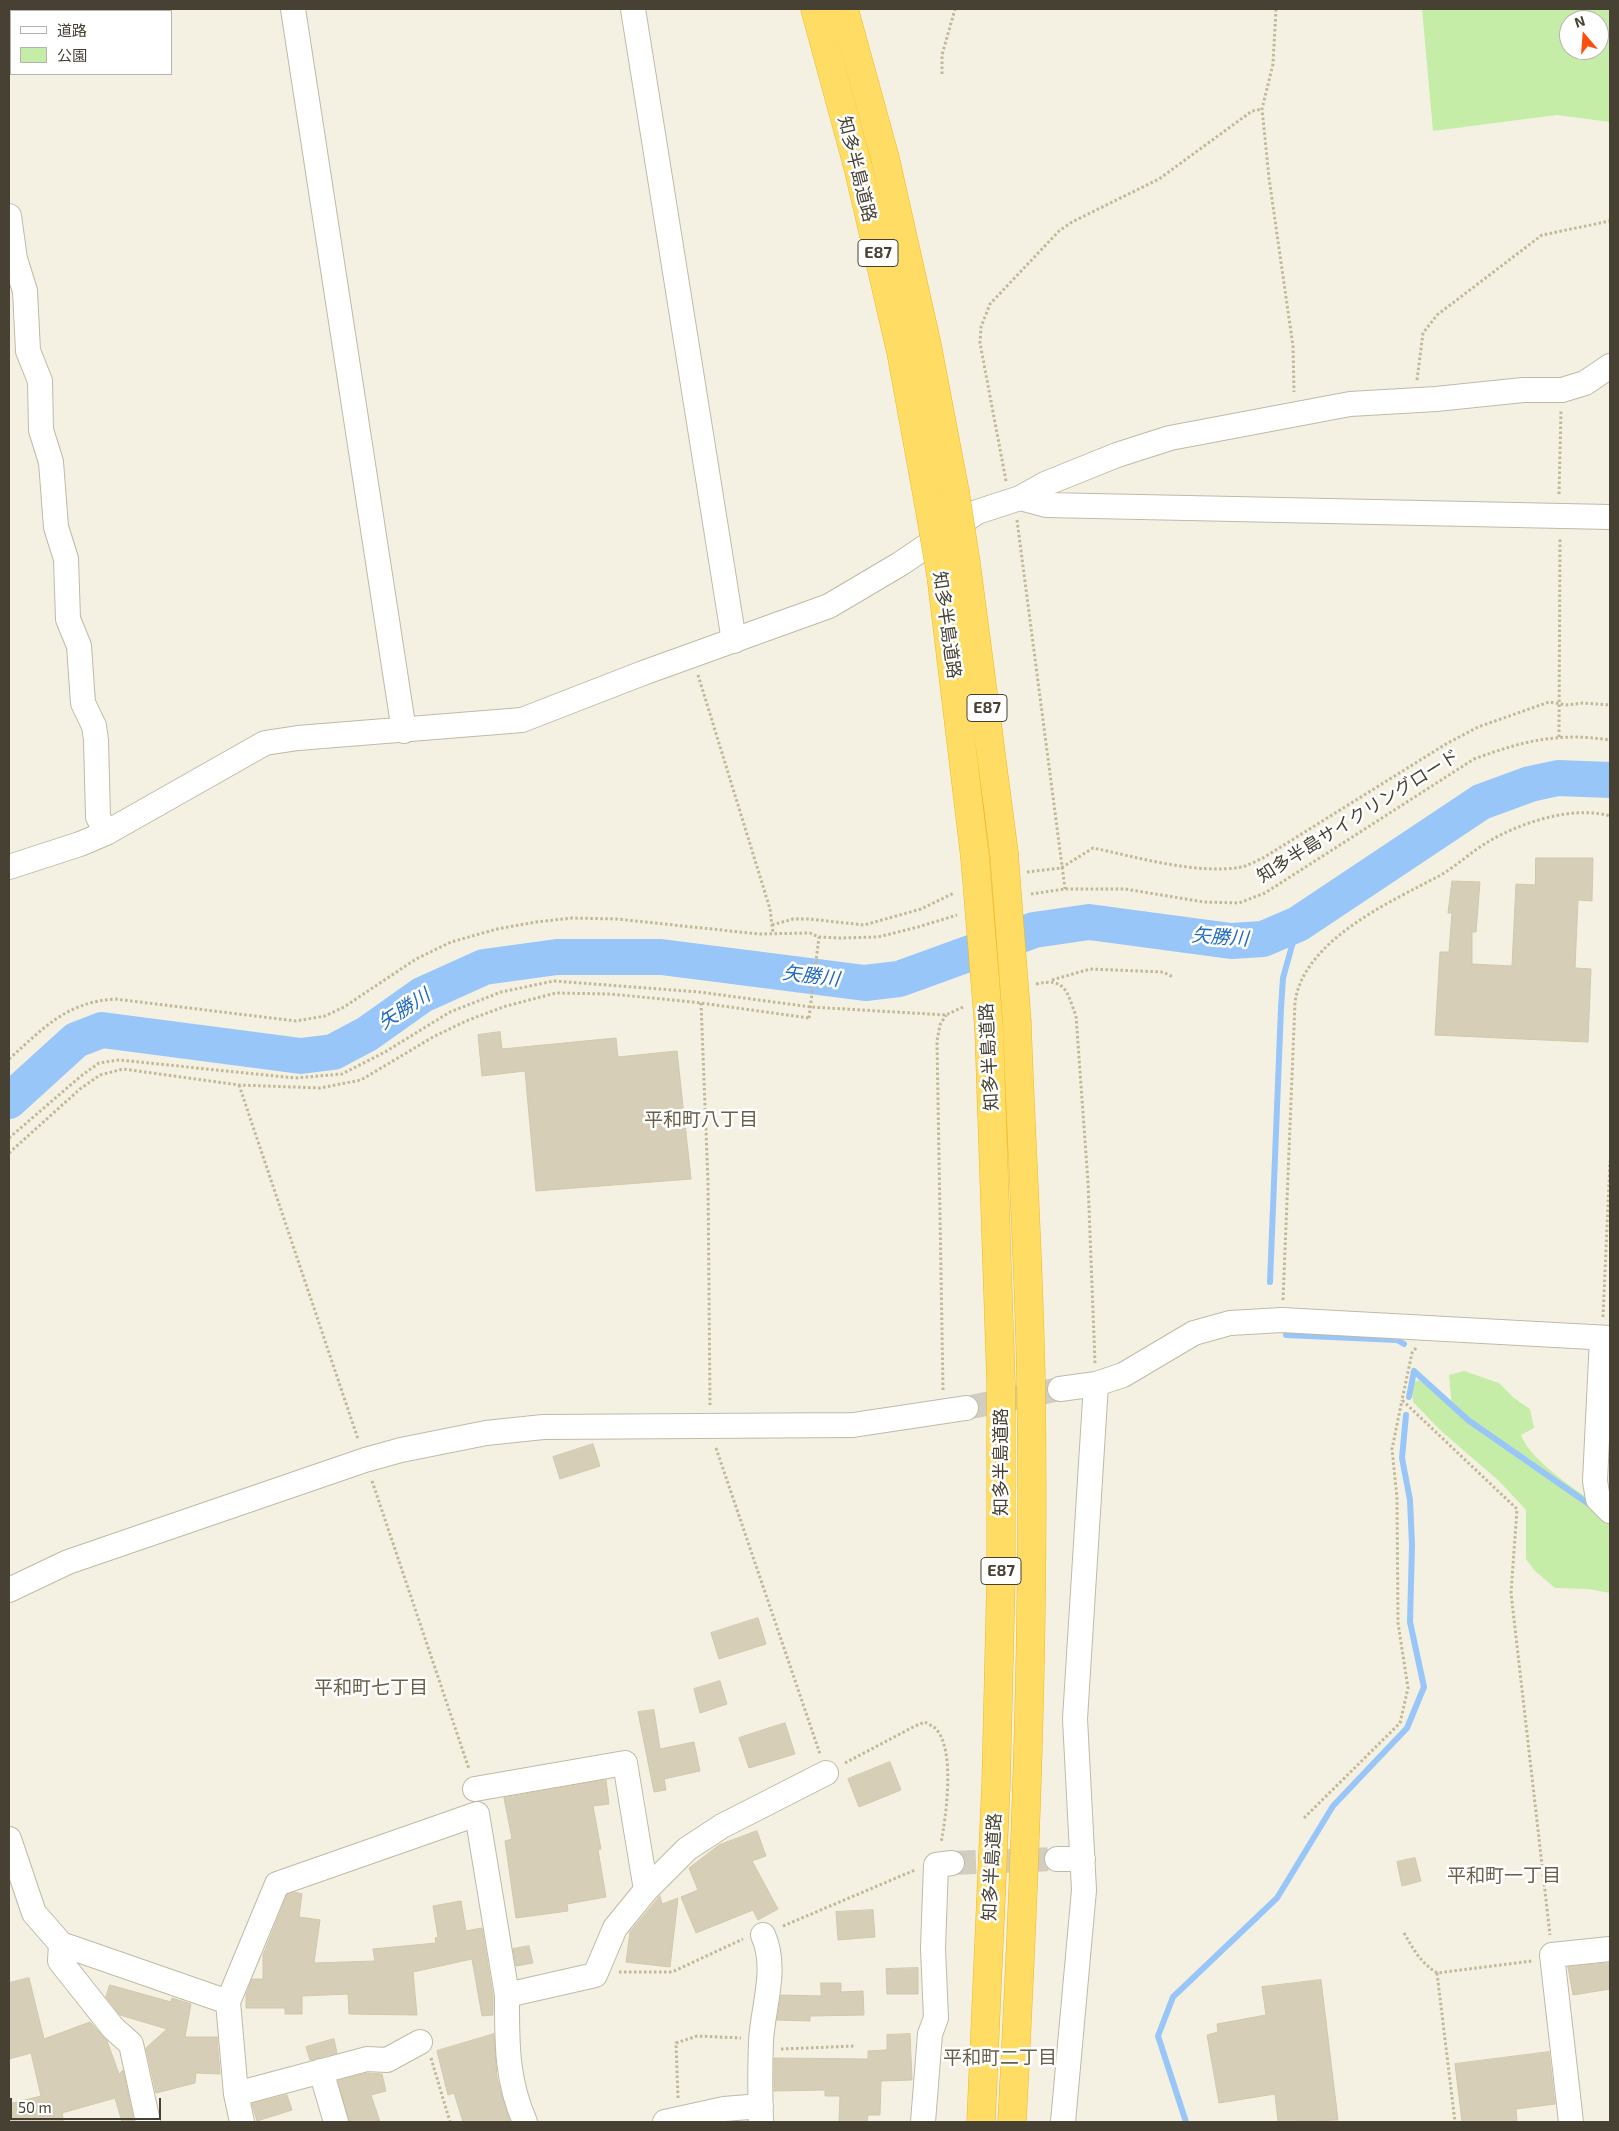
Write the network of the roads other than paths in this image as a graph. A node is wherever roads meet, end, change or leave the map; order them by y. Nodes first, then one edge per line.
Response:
1 (293, 9) edge
2 (634, 9) edge
3 (815, 9) edge
4 (844, 9) edge
5 (9, 216) edge
6 (1610, 366) edge
7 (1015, 499) junction
8 (1610, 517) edge
9 (734, 641) junction
10 (404, 731) junction
11 (106, 833) junction
12 (9, 867) edge
13 (1606, 1338) edge
14 (1096, 1384) junction
15 (1060, 1389) tunnel mouth
16 (966, 1408) tunnel mouth
17 (1610, 1511) edge
18 (9, 1590) edge
19 (1029, 1749) junction
20 (826, 1773) road end
21 (474, 1788) road end
22 (9, 1839) edge
23 (1057, 1859) tunnel mouth
24 (1083, 1859) junction
25 (944, 1864) road end
26 (646, 1890) junction
27 (763, 1935) road end
28 (61, 1944) junction
29 (1610, 1949) edge
30 (507, 1994) junction
31 (228, 2002) junction
32 (425, 2049) road end
33 (321, 2071) junction
34 (236, 2094) junction
35 (761, 2114) edge
36 (979, 2119) edge
37 (673, 2120) edge
38 (148, 2122) edge
39 (242, 2122) edge
40 (336, 2122) edge
41 (525, 2122) edge
42 (922, 2122) edge
43 (1012, 2122) edge
44 (1029, 2122) edge
45 (1063, 2122) edge
46 (1571, 2122) edge

1 - 10 street
2 - 9 street
3 - 36 highway, 知多半島道路 / E87, bridge
4 - 19 highway, 知多半島道路 / E87, bridge
5 - 11 street
6 - 7 street
7 - 8 street
7 - 9 street
9 - 10 street
10 - 11 street
11 - 12 street
13 - 14 street
13 - 17 street
14 - 15 street
14 - 24 street
16 - 18 street
19 - 43 highway, 知多半島道路 / E87
19 - 44 highway
20 - 26 street
21 - 26 street
22 - 28 street
23 - 24 street
24 - 45 street
25 - 42 street
26 - 30 street
27 - 35 street
28 - 31 street
28 - 38 street
29 - 46 street
30 - 31 street
30 - 41 street
31 - 34 street
32 - 33 street
33 - 34 street
33 - 40 street
34 - 39 street
35 - 37 street

